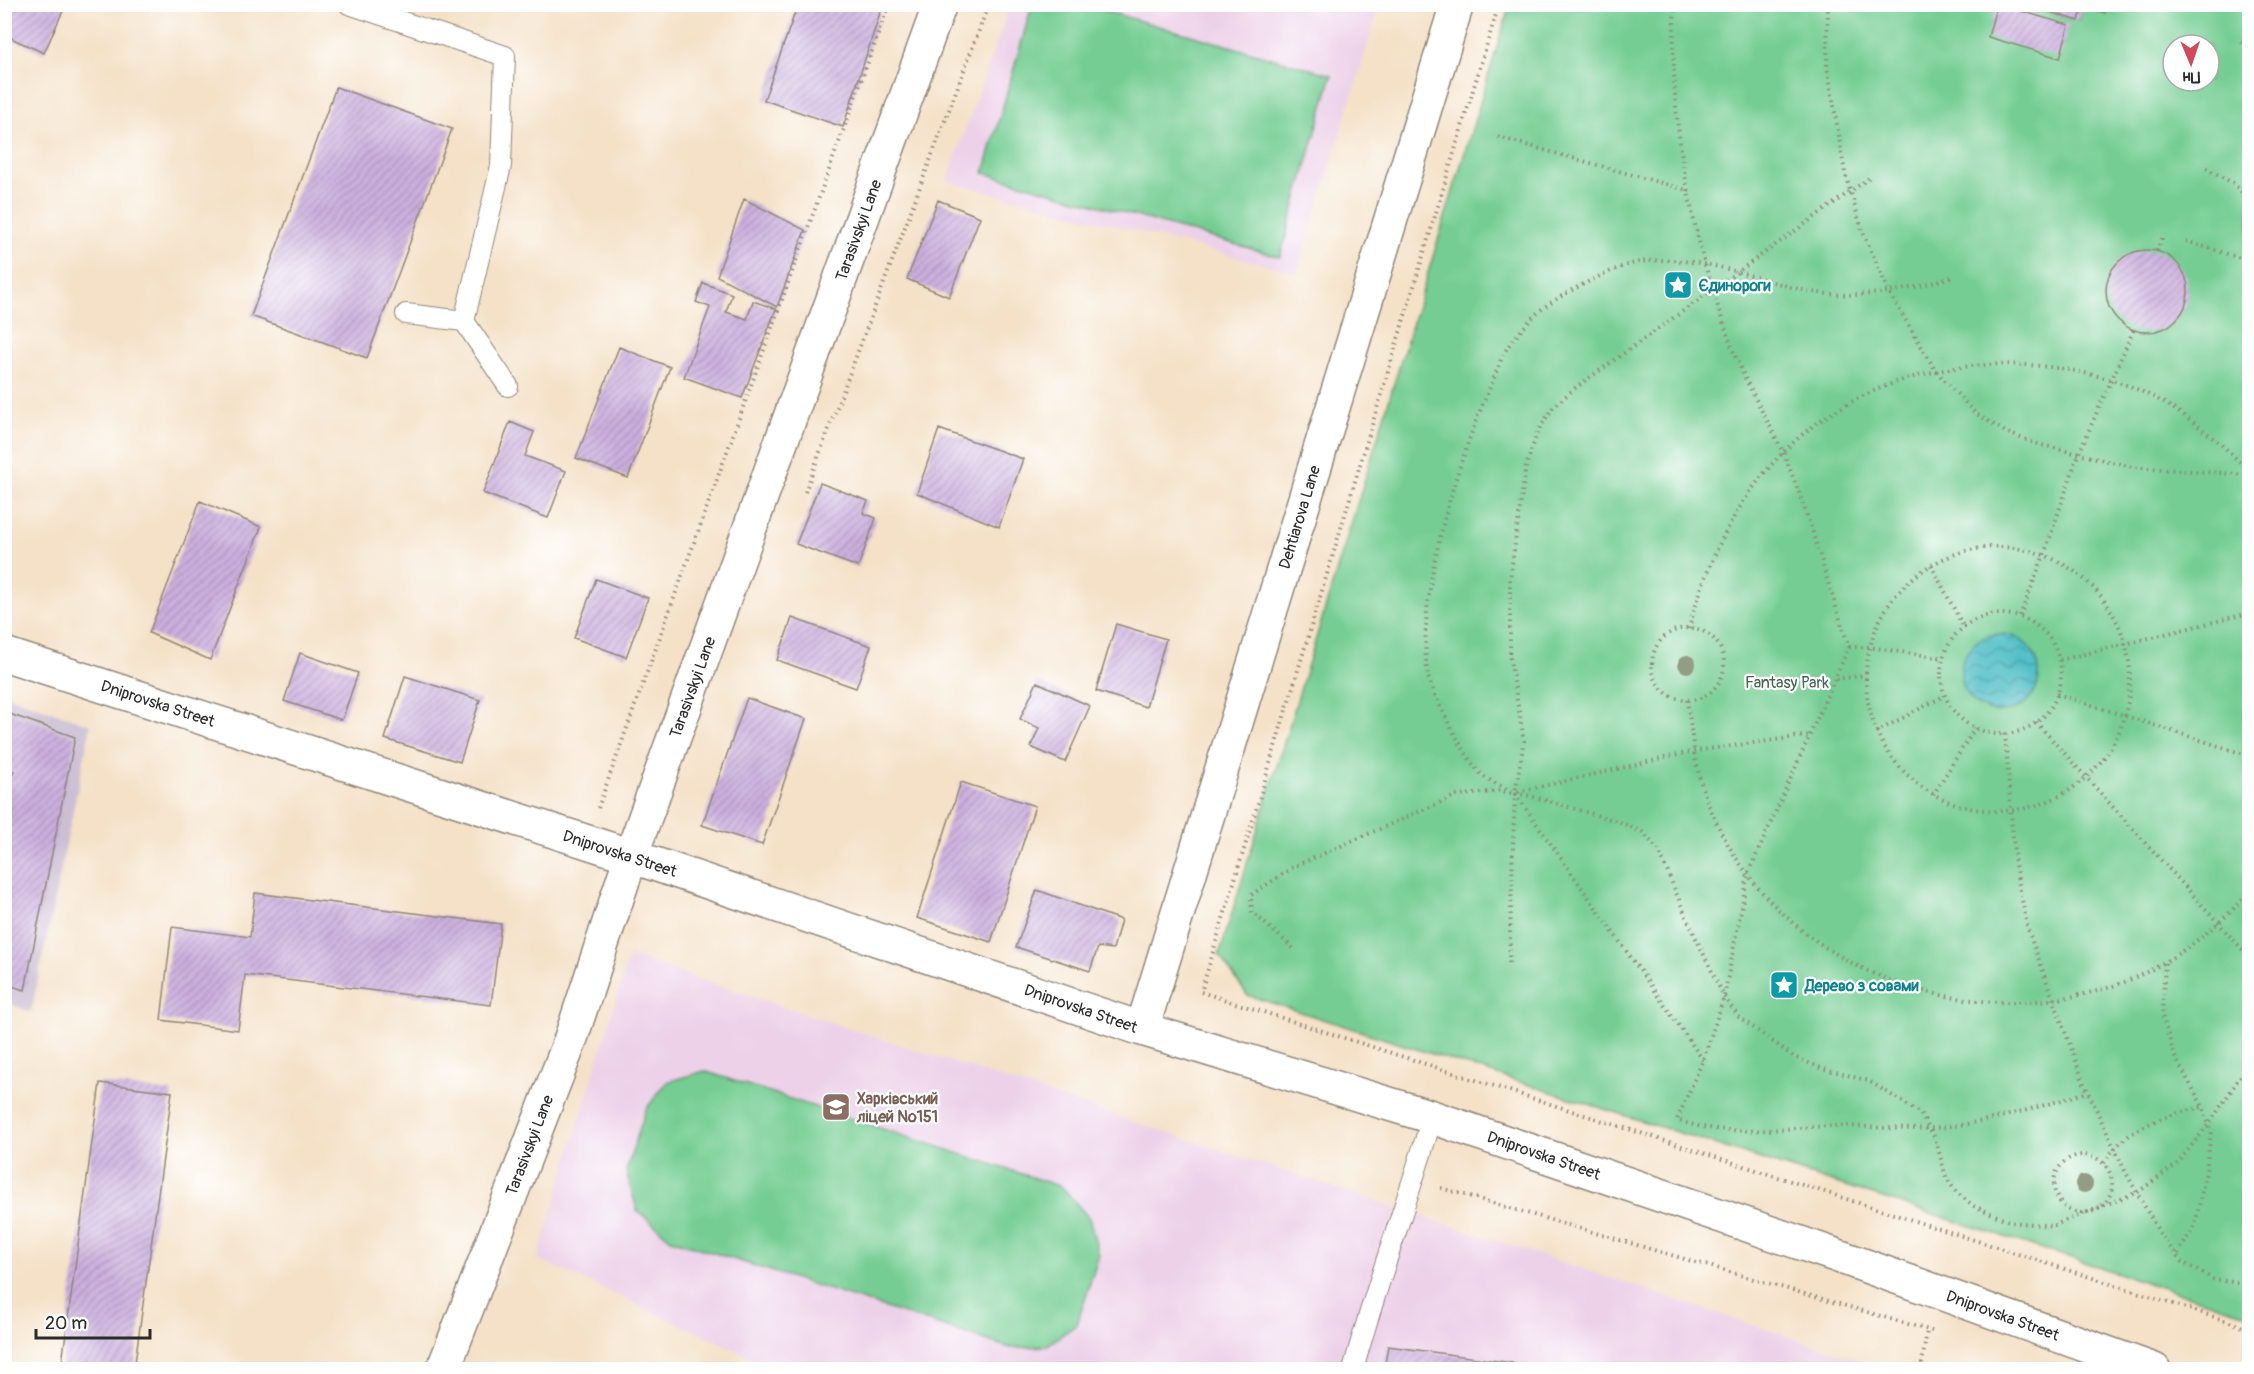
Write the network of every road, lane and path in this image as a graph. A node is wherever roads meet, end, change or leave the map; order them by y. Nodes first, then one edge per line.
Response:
1 (349, 4) edge
2 (889, 4) edge
3 (940, 4) edge
4 (989, 4) edge
5 (1457, 4) edge
6 (1499, 4) edge
7 (1675, 4) edge
8 (1828, 4) edge
9 (2241, 42) dead end
10 (2250, 47) edge
11 (1498, 137) dead end
12 (2206, 168) dead end
13 (1872, 176) dead end
14 (1690, 191) junction
15 (1851, 191) junction
16 (2250, 201) edge
17 (2164, 234) dead end
18 (2186, 241) dead end
19 (2157, 251) dead end
20 (2250, 261) edge
21 (1707, 266) junction
22 (1734, 272) junction
23 (1952, 277) dead end
24 (1714, 288) junction
25 (1889, 292) junction
26 (406, 314) dead end
27 (464, 321) junction
28 (2133, 329) dead end
29 (1936, 371) junction
30 (2110, 380) junction
31 (508, 386) dead end
32 (1782, 454) junction
33 (2078, 455) junction
34 (2250, 474) edge
35 (802, 501) dead end
36 (2044, 555) junction
37 (1931, 566) junction
38 (2250, 613) edge
39 (2020, 616) junction
40 (1963, 626) junction
41 (1689, 629) junction
42 (2127, 645) junction
43 (1849, 647) junction
44 (1868, 647) junction
45 (4, 654) edge
46 (1943, 658) junction
47 (2060, 660) junction
48 (1866, 675) junction
49 (1835, 679) junction
50 (2057, 694) junction
51 (1944, 696) junction
52 (1687, 700) junction
53 (2124, 716) junction
54 (2036, 722) junction
55 (1975, 728) junction
56 (1876, 732) junction
57 (2005, 734) junction
58 (1812, 735) junction
59 (1695, 751) junction
60 (2250, 756) edge
61 (2086, 780) junction
62 (1515, 793) junction
63 (1933, 795) junction
64 (2011, 810) junction
65 (585, 841) junction
66 (631, 856) junction
67 (1748, 873) junction
68 (2250, 892) edge
69 (2220, 924) junction
70 (1293, 948) dead end
71 (2250, 958) edge
72 (1509, 963) dead end
73 (2165, 963) junction
74 (1724, 997) junction
75 (2051, 999) junction
76 (1142, 1029) junction
77 (1703, 1060) junction
78 (2250, 1062) edge
79 (2088, 1092) junction
80 (2203, 1107) junction
81 (1432, 1117) junction
82 (2209, 1124) junction
83 (1928, 1127) junction
84 (2114, 1147) junction
85 (2103, 1163) junction
86 (1414, 1180) junction
87 (2138, 1192) junction
88 (2094, 1210) junction
89 (2177, 1255) junction
90 (2250, 1285) edge
91 (1928, 1330) junction
92 (2250, 1330) edge
93 (1939, 1333) dead end
94 (443, 1370) edge
95 (1353, 1370) edge
96 (1921, 1370) edge
97 (2154, 1370) edge

1 - 27 lane
2 - 65 path
3 - 66 street, Tarasivskyi Lane
4 - 35 path
5 - 76 street, Dehtiarova Lane
6 - 92 path
7 - 14 path
8 - 15 path
9 - 10 path
11 - 14 path
12 - 16 path
13 - 15 path
14 - 21 path
15 - 22 path
15 - 25 path
17 - 19 path
18 - 20 path
21 - 22 path
21 - 24 path
21 - 62 path
22 - 24 path
22 - 25 path
23 - 25 path
24 - 32 path
24 - 62 path
25 - 29 path
26 - 27 lane
27 - 31 lane
28 - 30 path
29 - 30 path
29 - 32 path
29 - 33 path
30 - 33 path
30 - 34 path
32 - 41 path
32 - 43 path
33 - 34 path
33 - 36 path
36 - 37 path
36 - 39 path
36 - 42 path
37 - 40 path
37 - 44 path
38 - 42 path
39 - 40 path
39 - 47 path
40 - 46 path
41 - 52 path
41 - 52 path
42 - 47 path
42 - 53 path
43 - 44 path
43 - 49 path
44 - 46 path
44 - 48 path
45 - 65 street, Dniprovska Street
46 - 51 path
47 - 50 path
48 - 49 path
48 - 56 path
49 - 58 path
50 - 53 path
50 - 54 path
51 - 55 path
51 - 56 path
52 - 59 path
53 - 60 path
53 - 61 path
54 - 57 path
54 - 61 path
55 - 57 path
55 - 63 path
56 - 63 path
57 - 64 path
58 - 59 path
58 - 67 path
59 - 62 path
59 - 67 path
61 - 64 path
61 - 69 path
62 - 70 path
62 - 72 path
62 - 74 path
62 - 77 path
63 - 64 path
64 - 75 path
65 - 66 street, Dniprovska Street
66 - 76 street, Dniprovska Street
66 - 94 street, Tarasivskyi Lane
67 - 74 path
67 - 75 path
68 - 69 path
69 - 71 path
69 - 73 path
73 - 75 path
73 - 80 path
74 - 77 path
74 - 83 path
75 - 79 path
76 - 81 street, Dniprovska Street
77 - 83 path
78 - 82 path
79 - 83 path
79 - 84 path
80 - 82 path
80 - 84 path
81 - 86 lane
81 - 97 street, Dniprovska Street
82 - 87 path
82 - 89 path
83 - 88 path
84 - 85 path
84 - 87 path
85 - 88 path
85 - 88 path
86 - 91 path
86 - 95 lane
87 - 88 path
87 - 89 path
89 - 90 path
91 - 93 path
91 - 96 path

